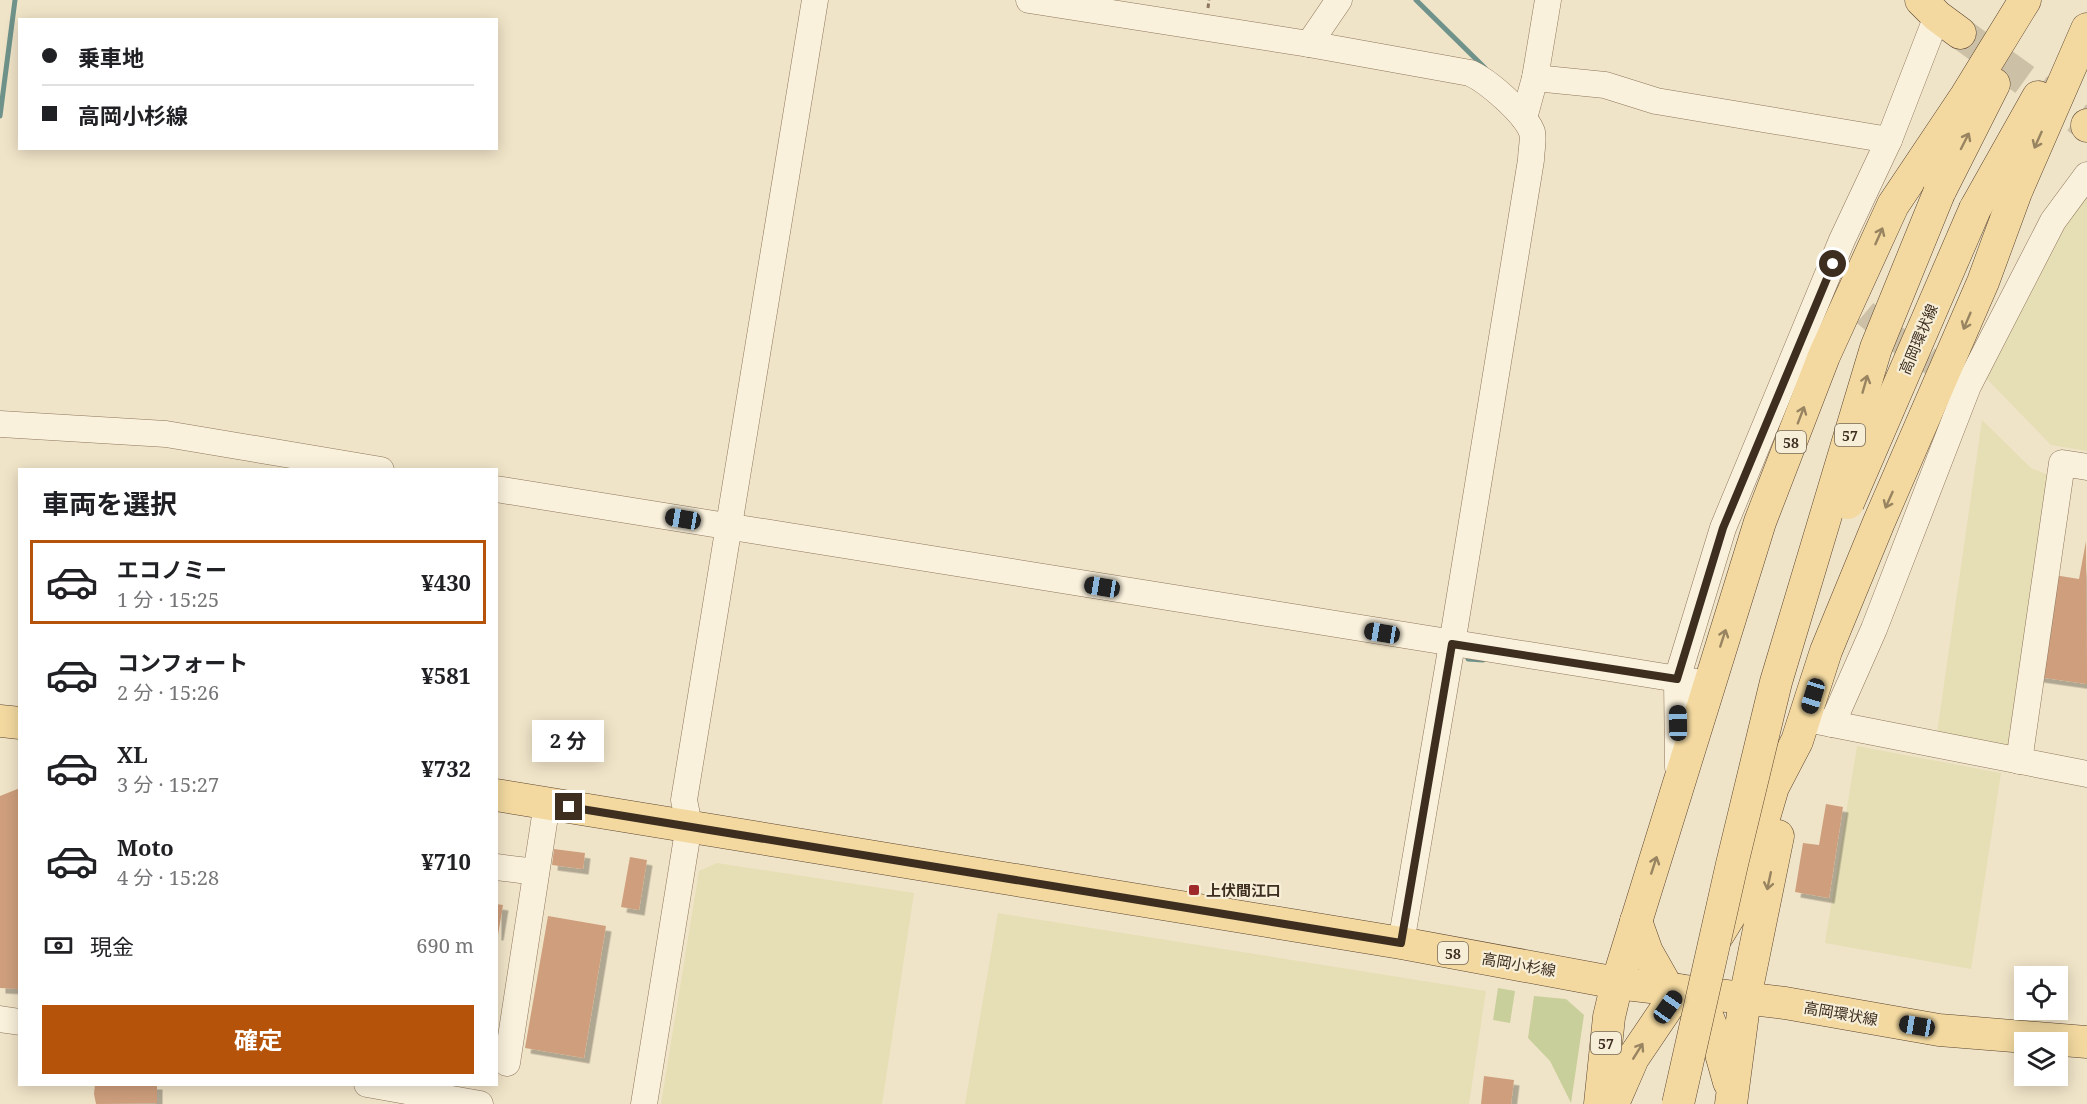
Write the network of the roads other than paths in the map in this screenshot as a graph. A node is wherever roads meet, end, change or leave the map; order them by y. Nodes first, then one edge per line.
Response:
1 (815, 0) edge
2 (1029, 0) edge
3 (1338, 0) edge
4 (1548, 0) edge
5 (2025, 0) edge
6 (2039, 0) edge
7 (2087, 10) edge
8 (1940, 17) edge
9 (2087, 29) edge
10 (1309, 44) junction
11 (1535, 78) junction
12 (1518, 112) junction
13 (1889, 140) junction
14 (2087, 175) edge
15 (0, 424) edge
16 (2087, 467) edge
17 (369, 468) edge
18 (498, 489) edge
19 (729, 527) junction
20 (1453, 640) junction
21 (1677, 679) junction
22 (1776, 682) junction
23 (1709, 684) junction
24 (0, 721) edge
25 (18, 723) edge
26 (1812, 728) junction
27 (2019, 761) junction
28 (2087, 774) edge
29 (1678, 787) junction
30 (498, 795) edge
31 (547, 803) junction
32 (689, 825) junction
33 (498, 867) edge
34 (536, 872) junction
35 (1636, 921) junction
36 (1401, 943) junction
37 (1617, 982) junction
38 (1683, 991) junction
39 (1745, 998) junction
40 (0, 1019) edge
41 (18, 1022) edge
42 (2087, 1042) edge
43 (507, 1063) dead end
44 (378, 1086) edge
45 (1732, 1099) edge
46 (480, 1104) edge
47 (644, 1104) edge
48 (1600, 1104) edge
49 (1613, 1104) edge
50 (1678, 1104) edge

1 - 19 street
2 - 10 street
3 - 10 street
4 - 11 street
23 -> 5 main road, 58
22 -> 6 main road, 高岡環状線 / 57, bridge
7 - 22 main road, 高岡環状線 / 57, bridge
8 - 13 street
9 -> 26 main road
10 - 12 street
11 - 12 street
11 - 13 street
12 - 20 street
13 - 21 street
14 - 26 street
15 - 17 street
16 - 27 street
18 - 19 street
19 - 20 street
19 - 32 street
20 - 21 street
20 - 36 street
21 - 23 street
21 - 29 street
22 - 50 main road, 高岡環状線 / 57, bridge
23 - 29 main road, 58
24 - 25 main road
26 - 27 street
26 - 38 main road
26 -> 39 main road
27 - 28 street
35 -> 29 main road, 58
30 - 31 main road, 高岡小杉線 / 58
31 - 32 main road, 高岡小杉線 / 58
31 - 34 street
32 - 36 main road, 高岡小杉線 / 58
32 - 47 street
33 - 34 street
34 - 43 street
35 - 37 main road, 58
35 - 38 main road
36 - 37 main road, 高岡小杉線 / 58
37 - 38 main road, 高岡環状線
37 - 48 main road, 57
38 - 39 main road, 高岡環状線
38 - 45 main road
49 -> 38 main road
39 - 42 main road, 高岡環状線
39 - 45 main road
40 - 41 street
44 - 46 street

